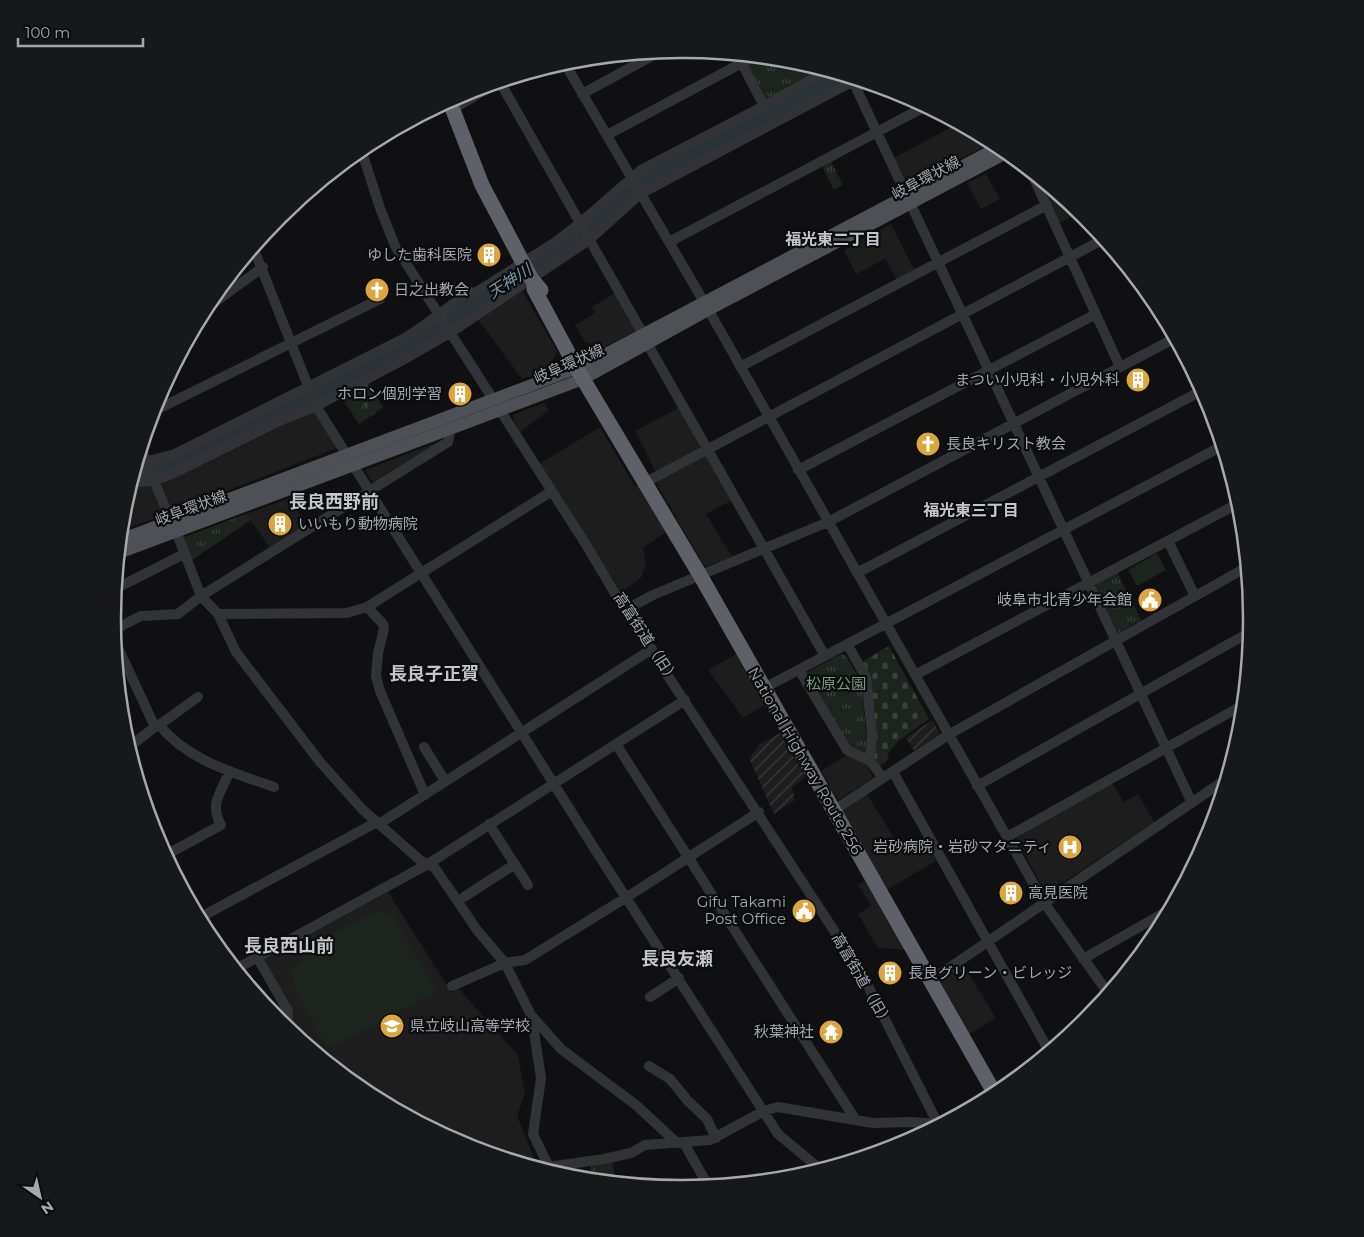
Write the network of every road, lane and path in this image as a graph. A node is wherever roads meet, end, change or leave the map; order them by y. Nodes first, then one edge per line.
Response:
1 (646, 59) edge
2 (736, 60) edge
3 (740, 61) edge
4 (568, 69) edge
5 (819, 75) edge
6 (846, 83) edge
7 (856, 85) edge
8 (503, 87) edge
9 (582, 94) junction
10 (764, 106) junction
11 (452, 107) edge
12 (919, 110) edge
13 (878, 132) junction
14 (607, 135) junction
15 (992, 151) edge
16 (1000, 156) edge
17 (363, 157) edge
18 (631, 179) junction
19 (1036, 183) edge
20 (640, 193) junction
21 (910, 200) junction
22 (1046, 205) junction
23 (579, 224) junction
24 (589, 240) junction
25 (669, 242) junction
26 (1098, 242) edge
27 (256, 254) edge
28 (1070, 258) junction
29 (938, 262) junction
30 (263, 267) junction
31 (528, 273) junction
32 (224, 296) edge
33 (380, 299) dead end
34 (706, 306) junction
35 (1096, 314) junction
36 (963, 315) junction
37 (439, 317) junction
38 (450, 333) junction
39 (645, 339) junction
40 (1170, 341) edge
41 (291, 344) junction
42 (740, 367) junction
43 (1120, 367) junction
44 (989, 370) junction
45 (584, 372) junction
46 (309, 389) junction
47 (1196, 394) edge
48 (316, 405) junction
49 (496, 406) junction
50 (163, 407) edge
51 (768, 418) junction
52 (1014, 424) junction
53 (450, 430) junction
54 (708, 449) junction
55 (1216, 449) edge
56 (346, 454) junction
57 (143, 464) edge
58 (354, 466) junction
59 (798, 470) junction
60 (1038, 477) junction
61 (153, 480) junction
62 (646, 480) junction
63 (138, 481) edge
64 (370, 491) junction
65 (552, 491) junction
66 (1232, 507) edge
67 (828, 522) junction
68 (173, 526) junction
69 (1064, 531) junction
70 (127, 538) edge
71 (1168, 541) junction
72 (764, 549) junction
73 (125, 550) edge
74 (184, 554) junction
75 (1241, 570) edge
76 (421, 573) junction
77 (857, 573) junction
78 (700, 575) junction
79 (1088, 583) junction
80 (122, 585) edge
81 (201, 596) junction
82 (1195, 596) junction
83 (367, 607) junction
84 (625, 610) junction
85 (218, 614) junction
86 (886, 623) junction
87 (121, 626) edge
88 (1243, 636) edge
89 (1115, 641) junction
90 (847, 644) junction
91 (652, 649) junction
92 (122, 655) edge
93 (825, 656) junction
94 (799, 670) junction
95 (915, 675) junction
96 (764, 688) junction
97 (1140, 694) junction
98 (198, 697) dead end
99 (685, 700) junction
100 (1235, 709) edge
101 (157, 726) junction
102 (522, 734) junction
103 (948, 734) junction
104 (135, 743) edge
105 (616, 744) junction
106 (424, 747) dead end
107 (1166, 748) junction
108 (870, 761) junction
109 (230, 771) junction
110 (893, 772) junction
111 (883, 778) junction
112 (445, 781) junction
113 (554, 783) junction
114 (977, 786) junction
115 (1217, 786) edge
116 (274, 787) dead end
117 (424, 795) junction
118 (1192, 804) junction
119 (833, 811) junction
120 (759, 812) junction
121 (378, 823) junction
122 (489, 824) junction
123 (1007, 838) junction
124 (172, 852) edge
125 (688, 857) junction
126 (428, 864) junction
127 (515, 864) junction
128 (528, 885) dead end
129 (464, 897) dead end
130 (627, 897) junction
131 (1045, 904) junction
132 (206, 914) edge
133 (1156, 917) edge
134 (987, 942) junction
135 (257, 957) junction
136 (1084, 959) junction
137 (505, 964) junction
138 (242, 966) edge
139 (679, 978) junction
140 (930, 981) junction
141 (452, 986) dead end
142 (1104, 988) edge
143 (650, 997) dead end
144 (531, 1015) junction
145 (288, 1017) edge
146 (1046, 1045) edge
147 (649, 1066) dead end
148 (990, 1087) edge
149 (764, 1111) junction
150 (855, 1119) junction
151 (936, 1119) edge
152 (927, 1123) edge
153 (716, 1138) junction
154 (681, 1143) junction
155 (543, 1162) edge
156 (813, 1163) edge
157 (558, 1165) edge
158 (704, 1179) edge

1 - 9 street
2 - 14 street
3 - 10 street
4 - 9 street
5 - 10 street
6 - 20 street
7 - 13 street
8 - 23 street
9 - 14 street
10 - 18 street
11 - 31 highway, National Highway Route 256
12 - 13 street
13 - 21 street
13 - 25 street
14 - 18 street
15 - 21 main road, 岐阜環状線
16 - 21 main road, 岐阜環状線
17 - 37 street, 高富街道（旧）
18 - 20 street
18 - 23 street
19 - 22 street
20 - 24 street
20 - 25 street
21 - 29 street
21 - 34 main road, 岐阜環状線
22 - 28 street
22 - 29 street
23 - 24 street
23 - 31 street
24 - 31 street
24 - 39 street
25 - 34 street
26 - 28 street
27 - 30 street
28 - 35 street
28 - 36 street
29 - 36 street
29 - 42 street
30 - 32 street
30 - 41 street
31 - 37 street
31 - 38 street
31 - 45 highway, National Highway Route 256
33 - 41 street
34 - 39 main road, 岐阜環状線
34 - 42 street
35 - 43 street
35 - 44 street
36 - 44 street
36 - 51 street
37 - 38 street, 高富街道（旧）
37 - 46 street
38 - 48 street
38 - 49 street, 高富街道（旧）
39 - 45 main road, 岐阜環状線
39 - 54 street
40 - 43 street
41 - 46 street
41 - 50 street
42 - 51 street
43 - 52 street
44 - 52 street
44 - 59 street
45 - 49 main road, 岐阜環状線
45 - 62 highway, National Highway Route 256
46 - 48 street
46 - 57 street
47 - 60 street
48 - 56 street
48 - 61 street
49 - 53 main road, 岐阜環状線
49 - 56 main road, 岐阜環状線
49 - 65 street, 高富街道（旧）
51 - 54 street
51 - 59 street
52 - 60 street
52 - 67 street
53 - 58 main road, 岐阜環状線
53 - 64 street
54 - 62 street
54 - 72 street
55 - 69 street
56 - 58 street
56 - 68 main road, 岐阜環状線
57 - 61 street
58 - 64 street
58 - 68 main road, 岐阜環状線
59 - 67 street
60 - 69 street
60 - 77 street
61 - 63 street
61 - 68 street
62 - 78 highway, National Highway Route 256
64 - 76 street
64 - 81 street
65 - 76 street
65 - 84 street, 高富街道（旧）
66 - 71 street
67 - 72 street
67 - 77 street
68 - 70 main road, 岐阜環状線
68 - 73 main road, 岐阜環状線
68 - 74 street
69 - 79 street
69 - 86 street
71 - 79 street
71 - 82 street
72 - 78 street
72 - 93 street
74 - 80 street
74 - 81 street
75 - 82 street
76 - 83 street
76 - 102 street
77 - 86 street
78 - 84 street
78 - 96 highway, National Highway Route 256
79 - 89 street
79 - 95 street
81 - 85 street
81 - 87 street
82 - 89 street
83 - 85 street
83 - 117 street
84 - 91 street, 高富街道（旧）
85 - 121 street
86 - 90 street
86 - 95 street
88 - 97 street
89 - 97 street
89 - 103 street
90 - 93 street
90 - 108 street
91 - 99 street, 高富街道（旧）
91 - 102 street
92 - 101 street
93 - 94 street
94 - 96 street
94 - 108 street
95 - 103 street
96 - 119 highway, National Highway Route 256
97 - 107 street
97 - 114 street
98 - 101 street
99 - 105 street
99 - 120 street, 高富街道（旧）
100 - 107 street
101 - 104 street
101 - 109 street
102 - 112 street
102 - 113 street
103 - 110 street
103 - 114 street
105 - 113 street
105 - 125 street
106 - 112 street
107 - 118 street
107 - 123 street
108 - 111 street
109 - 116 street
109 - 124 street
110 - 111 street
110 - 134 street
111 - 119 street
112 - 117 street
113 - 122 street
113 - 130 street
114 - 123 street
115 - 118 street
117 - 121 street
118 - 131 street
119 - 140 highway, National Highway Route 256
120 - 125 street
120 - 151 street, 高富街道（旧）
121 - 126 street
121 - 132 street
122 - 126 street
122 - 127 street
123 - 131 street
125 - 130 street
125 - 150 street
126 - 135 street
126 - 137 street
127 - 128 street
127 - 129 street
130 - 137 street
130 - 139 street
131 - 134 street
131 - 136 street
133 - 136 street
134 - 140 street
134 - 146 street
135 - 138 street
135 - 145 street
136 - 142 street
137 - 141 street
137 - 144 street
139 - 143 street
139 - 149 street
140 - 148 highway, National Highway Route 256
144 - 154 street
144 - 155 street
147 - 153 street
149 - 150 street
149 - 153 street
149 - 156 street
150 - 152 street
153 - 154 street
154 - 157 street
154 - 158 street

